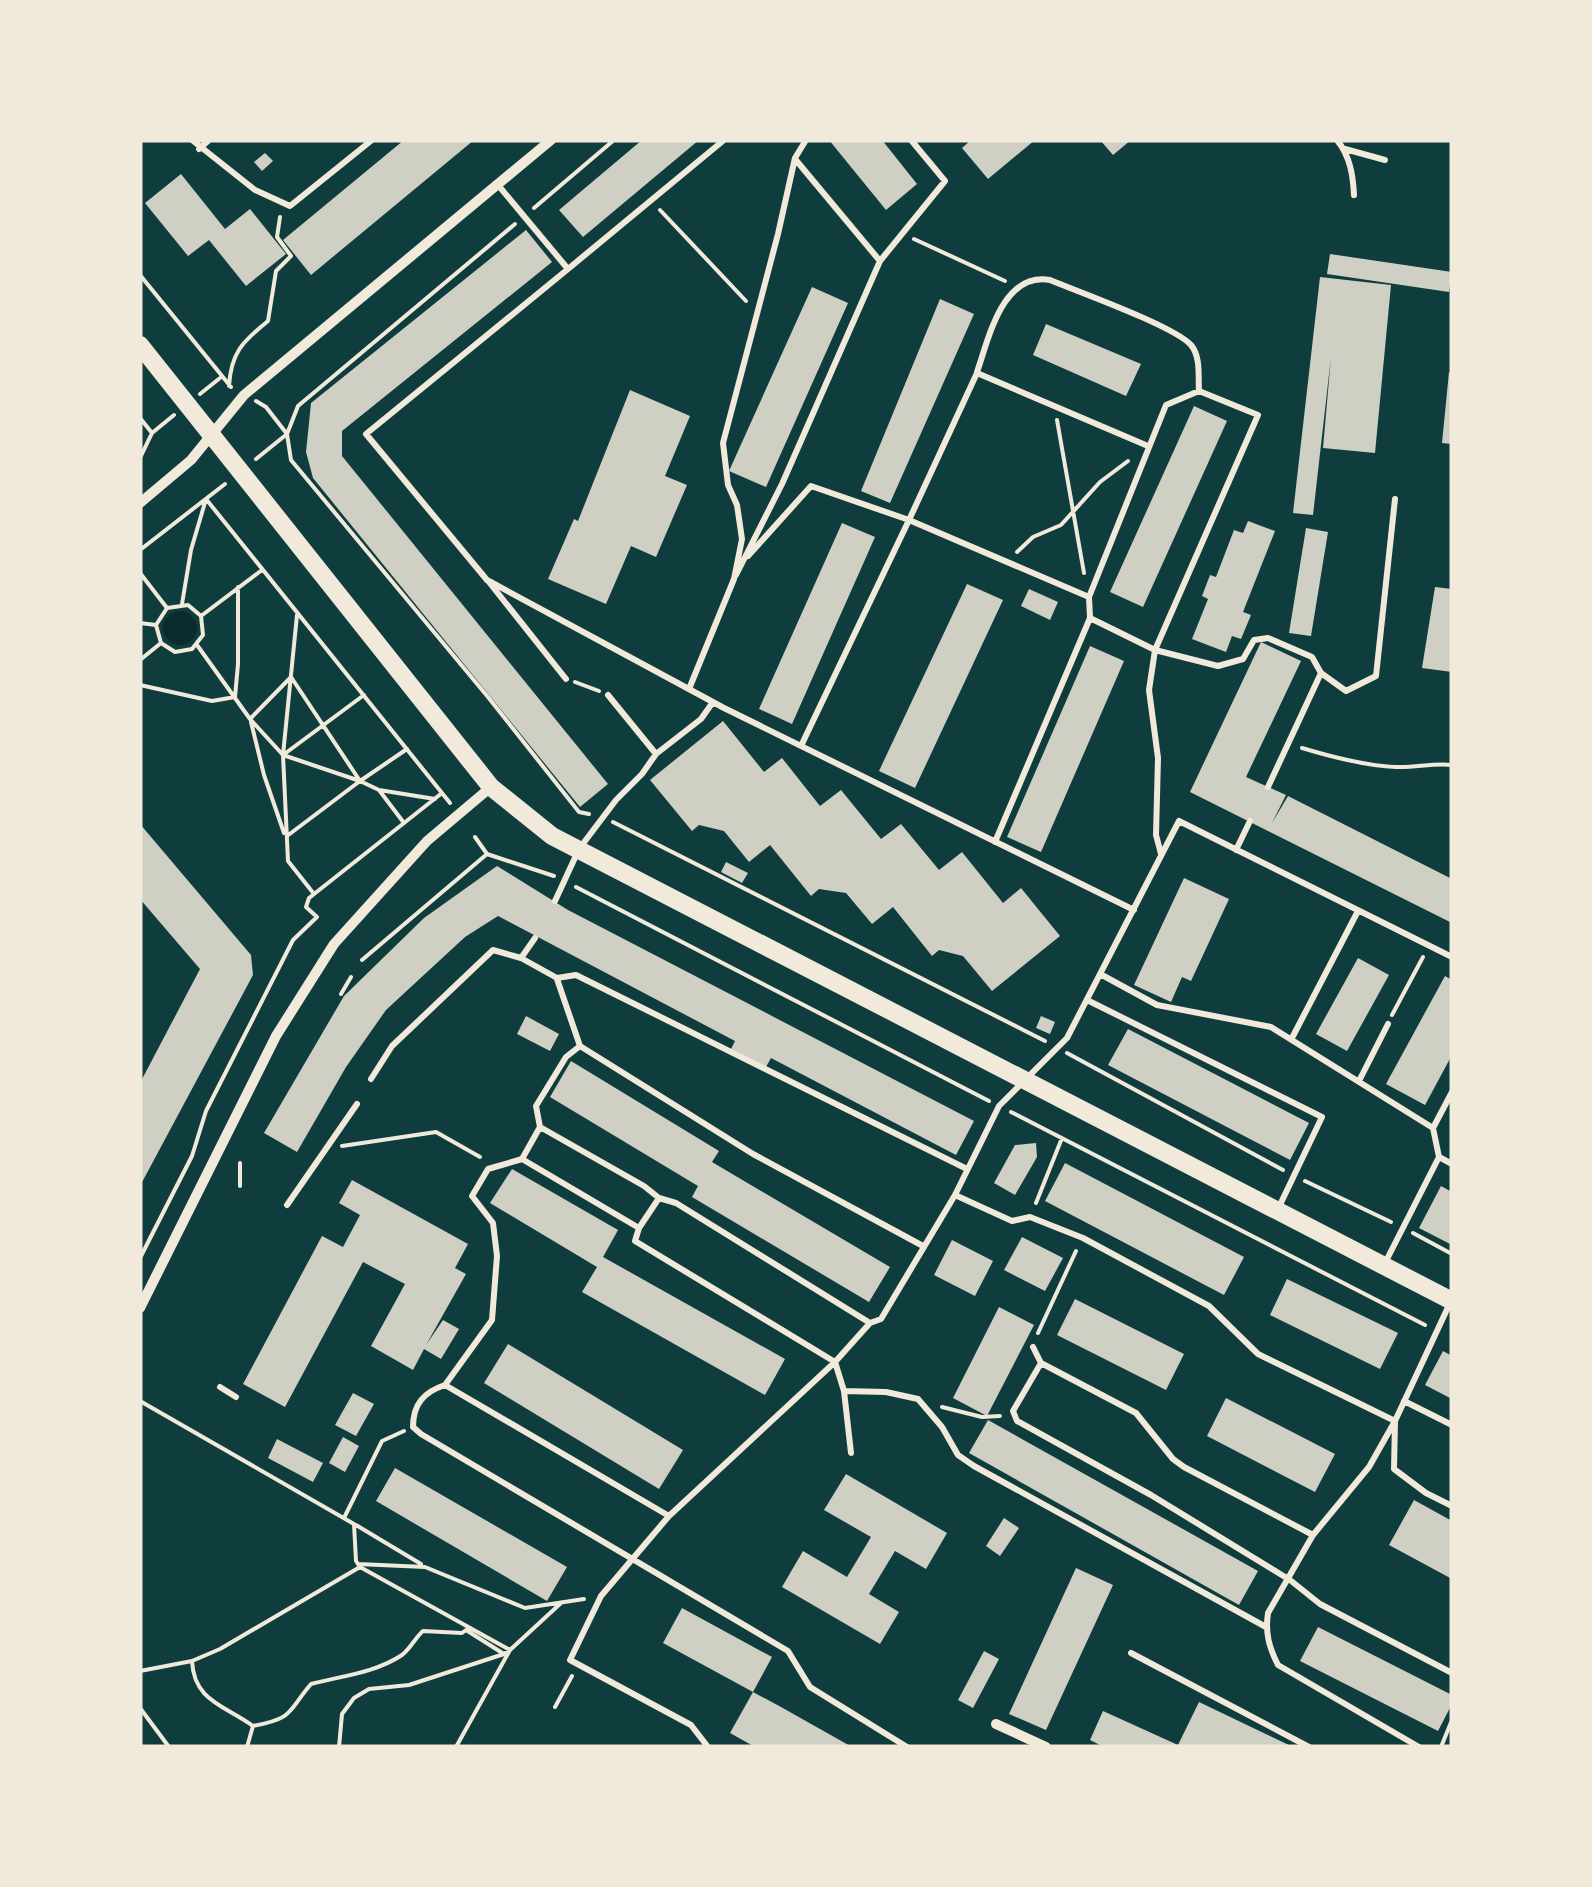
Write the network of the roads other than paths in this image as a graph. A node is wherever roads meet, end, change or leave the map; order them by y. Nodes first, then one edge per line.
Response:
1 (192, 140) edge
2 (209, 140) edge
3 (372, 140) edge
4 (552, 140) edge
5 (724, 140) edge
6 (806, 140) edge
7 (911, 140) edge
8 (1337, 140) edge
9 (199, 148) junction
10 (1344, 148) junction
11 (795, 158) junction
12 (1385, 160) dead end
13 (498, 185) junction
14 (1354, 195) dead end
15 (880, 261) junction
16 (568, 269) junction
17 (140, 345) edge
18 (976, 373) junction
19 (1199, 390) junction
20 (212, 434) junction
21 (1148, 446) junction
22 (1395, 499) dead end
23 (140, 503) edge
24 (910, 520) junction
25 (748, 556) junction
26 (734, 579) junction
27 (487, 580) junction
28 (1089, 597) junction
29 (1090, 618) junction
30 (1155, 650) junction
31 (1321, 672) junction
32 (566, 679) road end
33 (689, 689) junction
34 (608, 695) road end
35 (713, 702) junction
36 (801, 746) junction
37 (656, 754) junction
38 (491, 787) junction
39 (1268, 787) dead end
40 (1250, 821) dead end
41 (994, 842) junction
42 (578, 849) junction
43 (1236, 850) junction
44 (1162, 856) junction
45 (555, 900) dead end
46 (1134, 910) junction
47 (1358, 910) junction
48 (534, 938) dead end
49 (1452, 957) edge
50 (520, 958) junction
51 (1102, 975) junction
52 (556, 978) junction
53 (1089, 1000) junction
54 (1388, 1024) road end
55 (1292, 1038) junction
56 (580, 1046) junction
57 (371, 1079) dead end
58 (1025, 1080) junction
59 (1359, 1081) junction
60 (1452, 1092) edge
61 (357, 1104) dead end
62 (540, 1128) junction
63 (1433, 1128) junction
64 (1452, 1151) edge
65 (1438, 1157) junction
66 (522, 1159) junction
67 (1450, 1163) edge
68 (967, 1169) junction
69 (955, 1195) junction
70 (659, 1198) junction
71 (287, 1205) dead end
72 (1277, 1210) junction
73 (639, 1228) junction
74 (923, 1246) junction
75 (1384, 1266) junction
76 (1452, 1301) edge
77 (140, 1308) edge
78 (870, 1322) junction
79 (1033, 1346) road end
80 (835, 1362) junction
81 (1041, 1362) junction
82 (445, 1385) junction
83 (220, 1387) dead end
84 (844, 1392) junction
85 (236, 1397) dead end
86 (1404, 1401) junction
87 (1394, 1421) junction
88 (1452, 1425) edge
89 (850, 1453) dead end
90 (1452, 1506) edge
91 (669, 1516) junction
92 (1313, 1535) junction
93 (632, 1558) junction
94 (1290, 1580) junction
95 (1266, 1627) junction
96 (1131, 1653) dead end
97 (1452, 1674) edge
98 (996, 1724) dead end
99 (708, 1747) edge
100 (907, 1747) edge
101 (1046, 1747) edge
102 (1309, 1747) edge
103 (1418, 1747) edge

1 - 9 lane
2 - 9 lane
3 - 9 lane
4 - 13 street
5 - 16 lane
6 - 11 lane
7 - 15 lane
8 - 10 lane
10 - 12 lane
10 - 14 lane
11 - 15 lane
11 - 26 lane
13 - 16 lane
13 - 20 street
15 - 25 lane
16 - 27 lane
17 - 20 main road
18 - 19 lane
18 - 21 lane
18 - 24 lane
19 - 21 lane
19 - 30 lane
20 - 23 street
20 - 38 main road
21 - 28 lane
22 - 31 lane
24 - 25 lane
24 - 28 lane
24 - 36 lane
25 - 26 lane
26 - 33 lane
27 - 32 lane
27 - 33 lane
28 - 29 lane
29 - 30 lane
29 - 41 lane
30 - 31 lane
30 - 44 lane
31 - 39 lane
33 - 35 lane
34 - 37 lane
35 - 36 lane
35 - 37 lane
36 - 41 lane
37 - 42 lane
38 - 42 main road
38 - 77 street
40 - 43 lane
41 - 46 lane
42 - 45 lane
42 - 58 main road
43 - 44 lane
43 - 47 lane
44 - 46 lane
46 - 51 lane
47 - 49 lane
47 - 55 lane
48 - 50 lane
50 - 52 lane
50 - 57 lane
51 - 53 lane
51 - 55 lane
52 - 56 lane
52 - 68 lane
53 - 58 lane
53 - 72 lane
54 - 59 lane
55 - 59 lane
56 - 62 lane
56 - 74 lane
58 - 68 lane
58 - 72 main road
59 - 63 lane
60 - 63 lane
61 - 71 lane
62 - 66 lane
62 - 70 lane
63 - 65 lane
64 - 67 lane
65 - 67 lane
65 - 75 lane
66 - 73 lane
66 - 82 lane
68 - 69 lane
69 - 74 lane
69 - 87 lane
70 - 73 lane
70 - 78 lane
72 - 75 main road
73 - 80 lane
74 - 78 lane
75 - 76 main road
76 - 86 lane
78 - 80 lane
79 - 81 lane
80 - 84 lane
80 - 91 lane
81 - 92 lane
81 - 94 lane
82 - 91 lane
82 - 93 lane
83 - 85 lane
84 - 89 lane
84 - 95 lane
86 - 87 lane
86 - 88 lane
87 - 90 lane
87 - 92 lane
91 - 93 lane
92 - 94 lane
93 - 99 lane
93 - 100 lane
94 - 95 lane
94 - 97 lane
95 - 103 lane
96 - 102 lane
98 - 101 street

